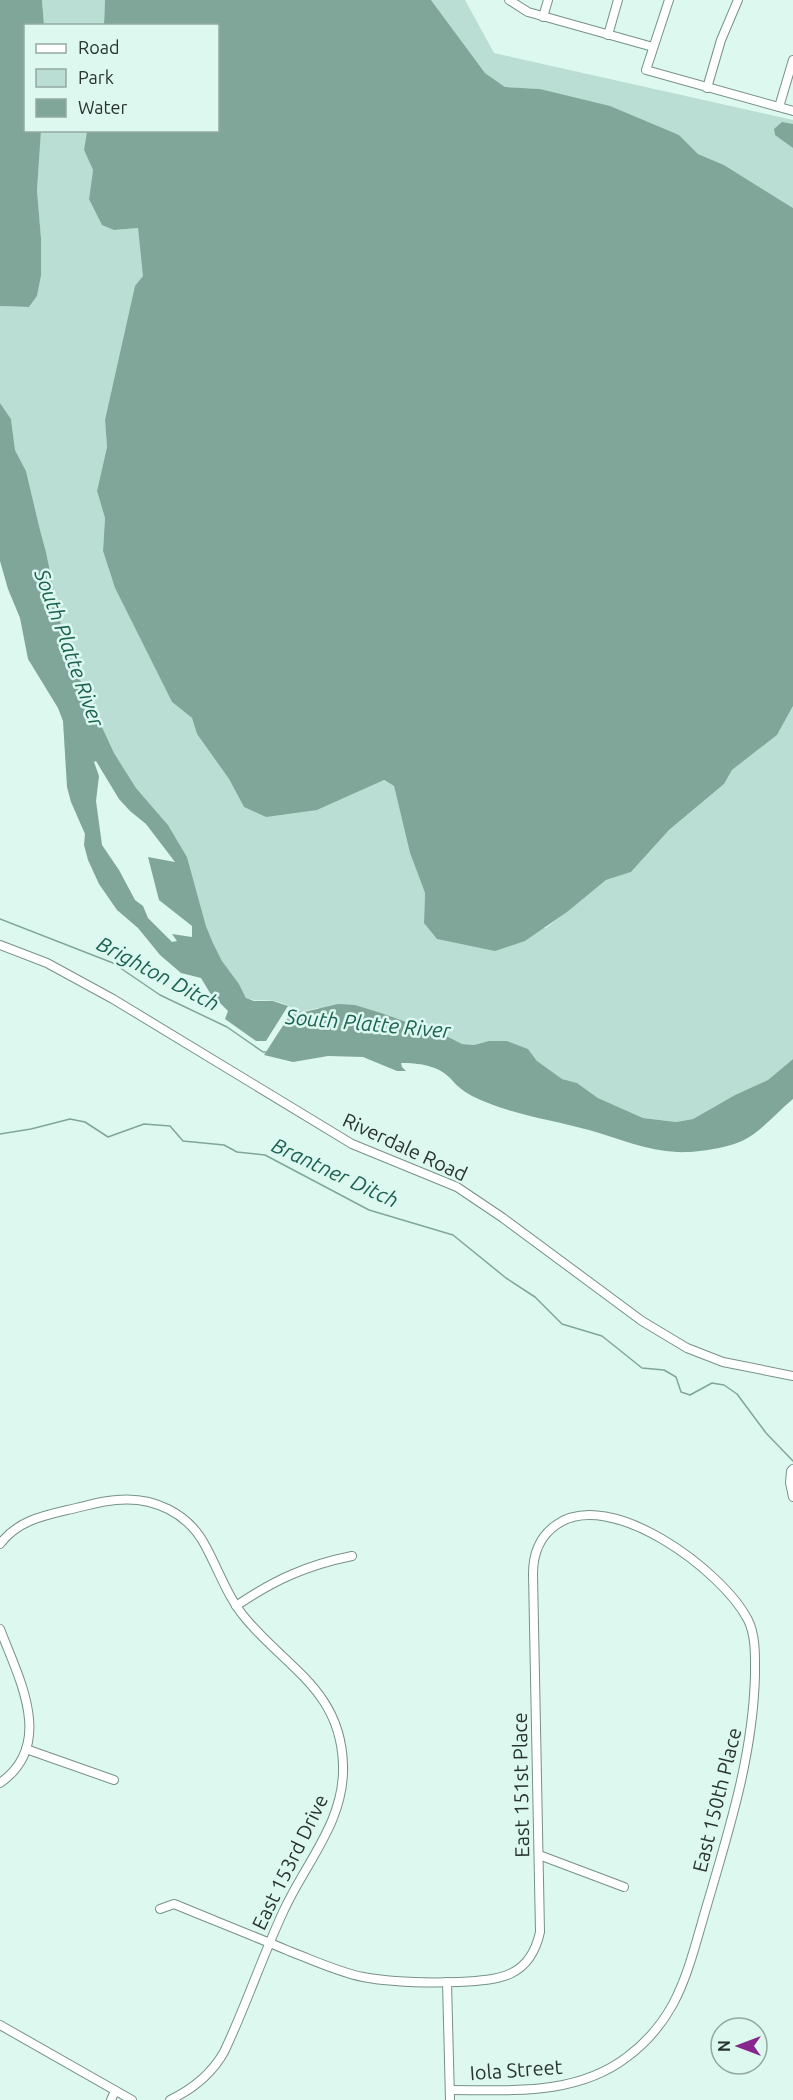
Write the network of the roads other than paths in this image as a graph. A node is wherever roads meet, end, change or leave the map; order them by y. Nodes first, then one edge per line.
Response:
1 (509, 0) edge
2 (548, 0) edge
3 (618, 0) edge
4 (669, 0) edge
5 (738, 0) edge
6 (543, 17) junction
7 (608, 35) junction
8 (653, 47) junction
9 (793, 60) edge
10 (707, 88) junction
11 (779, 107) junction
12 (793, 111) edge
13 (0, 945) edge
14 (793, 1376) edge
15 (793, 1469) edge
16 (793, 1497) edge
17 (0, 1544) edge
18 (352, 1556) dead end
19 (236, 1606) junction
20 (749, 1621) joint
21 (0, 1629) edge
22 (26, 1749) junction
23 (114, 1780) dead end
24 (0, 1783) edge
25 (539, 1856) junction
26 (624, 1887) dead end
27 (160, 1909) dead end
28 (704, 1914) joint
29 (270, 1943) junction
30 (447, 1982) junction
31 (0, 2025) edge
32 (450, 2090) junction
33 (113, 2096) edge
34 (132, 2100) edge
35 (170, 2100) edge
36 (450, 2100) edge

1 - 6 street
2 - 6 street
3 - 7 street
4 - 8 street
5 - 10 street
6 - 7 street
7 - 8 street
8 - 10 street
9 - 11 street
10 - 11 street
11 - 12 street
13 - 14 street, Riverdale Road
15 - 16 street
17 - 19 street, East 153rd Drive
18 - 19 street
19 - 29 street, East 153rd Drive
20 - 25 street, East 151st Place
20 - 28 street, East 150th Place
21 - 22 street
22 - 23 street
22 - 24 street
25 - 26 street
25 - 30 street, East 151st Place
27 - 29 street, East 151st Place
28 - 32 street, Iola Street
29 - 30 street, East 151st Place
29 - 35 street, East 153rd Drive
30 - 32 street
31 - 33 street
32 - 36 street
33 - 34 street

